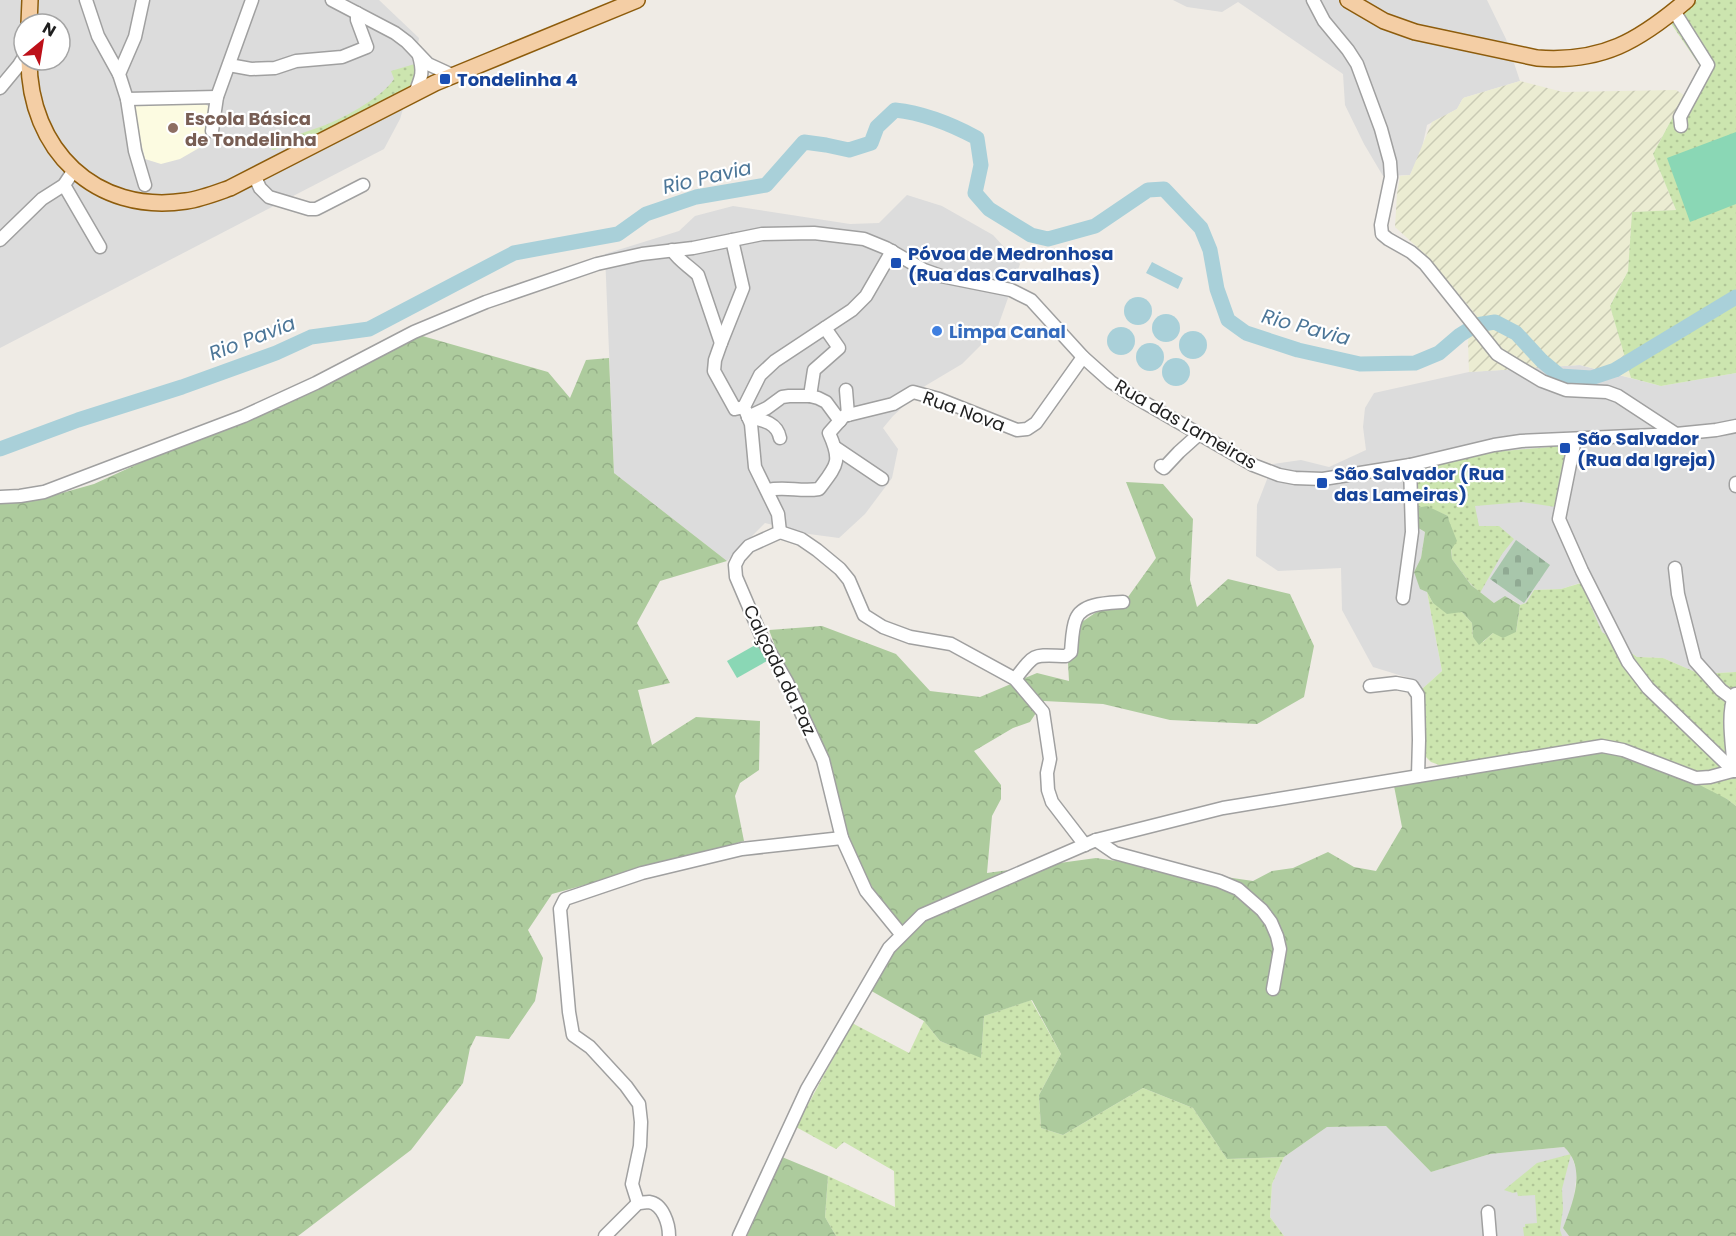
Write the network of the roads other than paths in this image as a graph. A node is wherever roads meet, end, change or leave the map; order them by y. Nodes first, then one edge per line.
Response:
1 (86, 0) edge
2 (144, 0) edge
3 (252, 0) edge
4 (332, 0) edge
5 (637, 0) edge
6 (1348, 0) edge
7 (1687, 0) edge
8 (1313, 1) edge
9 (1674, 11) junction
10 (357, 13) junction
11 (229, 65) junction
12 (20, 72) edge
13 (30, 72) edge
14 (32, 72) edge
15 (119, 74) junction
16 (431, 76) junction
17 (4, 84) edge
18 (31, 93) junction
19 (217, 97) junction
20 (127, 99) junction
21 (1681, 126) dead end
22 (212, 131) dead end
23 (74, 170) junction
24 (254, 175) junction
25 (363, 184) dead end
26 (64, 185) junction
27 (145, 185) dead end
28 (156, 203) junction
29 (1, 235) edge
30 (732, 240) junction
31 (100, 247) dead end
32 (672, 250) junction
33 (892, 251) junction
34 (825, 328) junction
35 (721, 343) junction
36 (1083, 357) junction
37 (846, 390) dead end
38 (810, 396) junction
39 (746, 412) junction
40 (1650, 417) junction
41 (844, 418) junction
42 (1736, 426) edge
43 (1199, 434) junction
44 (1676, 434) junction
45 (1654, 435) junction
46 (780, 438) dead end
47 (1575, 439) junction
48 (836, 448) junction
49 (1410, 465) junction
50 (1161, 466) dead end
51 (882, 479) dead end
52 (767, 490) junction
53 (0, 497) edge
54 (780, 532) junction
55 (1675, 568) dead end
56 (1403, 598) dead end
57 (1123, 602) dead end
58 (1015, 679) junction
59 (1370, 686) dead end
60 (1735, 696) edge
61 (1735, 771) edge
62 (1418, 776) junction
63 (842, 838) junction
64 (1090, 842) junction
65 (902, 934) junction
66 (1273, 989) dead end
67 (638, 1203) junction
68 (1488, 1212) dead end
69 (605, 1236) edge
70 (669, 1236) edge
71 (739, 1236) edge
72 (1490, 1236) edge

1 - 15 street
2 - 15 street
3 - 11 street
4 - 10 street
5 - 16 main road
6 - 9 main road
7 - 9 main road
8 - 40 street
9 - 21 street
10 - 11 street
10 - 16 street
11 - 19 street
12 - 17 street
13 - 18 main road
14 - 28 main road
15 - 20 street
16 - 24 main road
17 - 18 street
18 - 23 main road
19 - 20 street
19 - 22 street
20 - 27 street
23 - 26 street
23 - 28 main road
24 - 25 street
24 - 28 main road
26 - 29 street
26 - 31 street
30 - 32 street, Rua das Lameiras
30 - 33 street, Rua das Lameiras
30 - 35 street
32 - 35 street
32 - 53 street, Rua das Lameiras
33 - 34 street
33 - 36 street, Rua das Lameiras
34 - 38 street
34 - 39 street
35 - 39 street
36 - 41 street, Rua Nova
36 - 43 street, Rua das Lameiras
37 - 41 street
38 - 39 street
38 - 41 street
39 - 46 street
39 - 52 street
40 - 44 street
40 - 45 street
41 - 48 street
42 - 44 street, Rua das Lameiras
43 - 49 street, Rua das Lameiras
43 - 50 street
44 - 45 street, Rua das Lameiras
45 - 47 street, Rua das Lameiras
47 - 49 street, Rua das Lameiras
47 - 61 street
48 - 51 street
48 - 52 street
49 - 56 street
52 - 54 street
54 - 58 street
54 - 63 street, Calçada da Paz
55 - 60 street
57 - 58 street
58 - 64 street
59 - 62 street
60 - 61 street
61 - 62 street
62 - 64 street
63 - 65 street, Calçada da Paz
63 - 67 street
64 - 65 street
64 - 66 street
65 - 71 street
67 - 69 street
67 - 70 street
68 - 72 street

